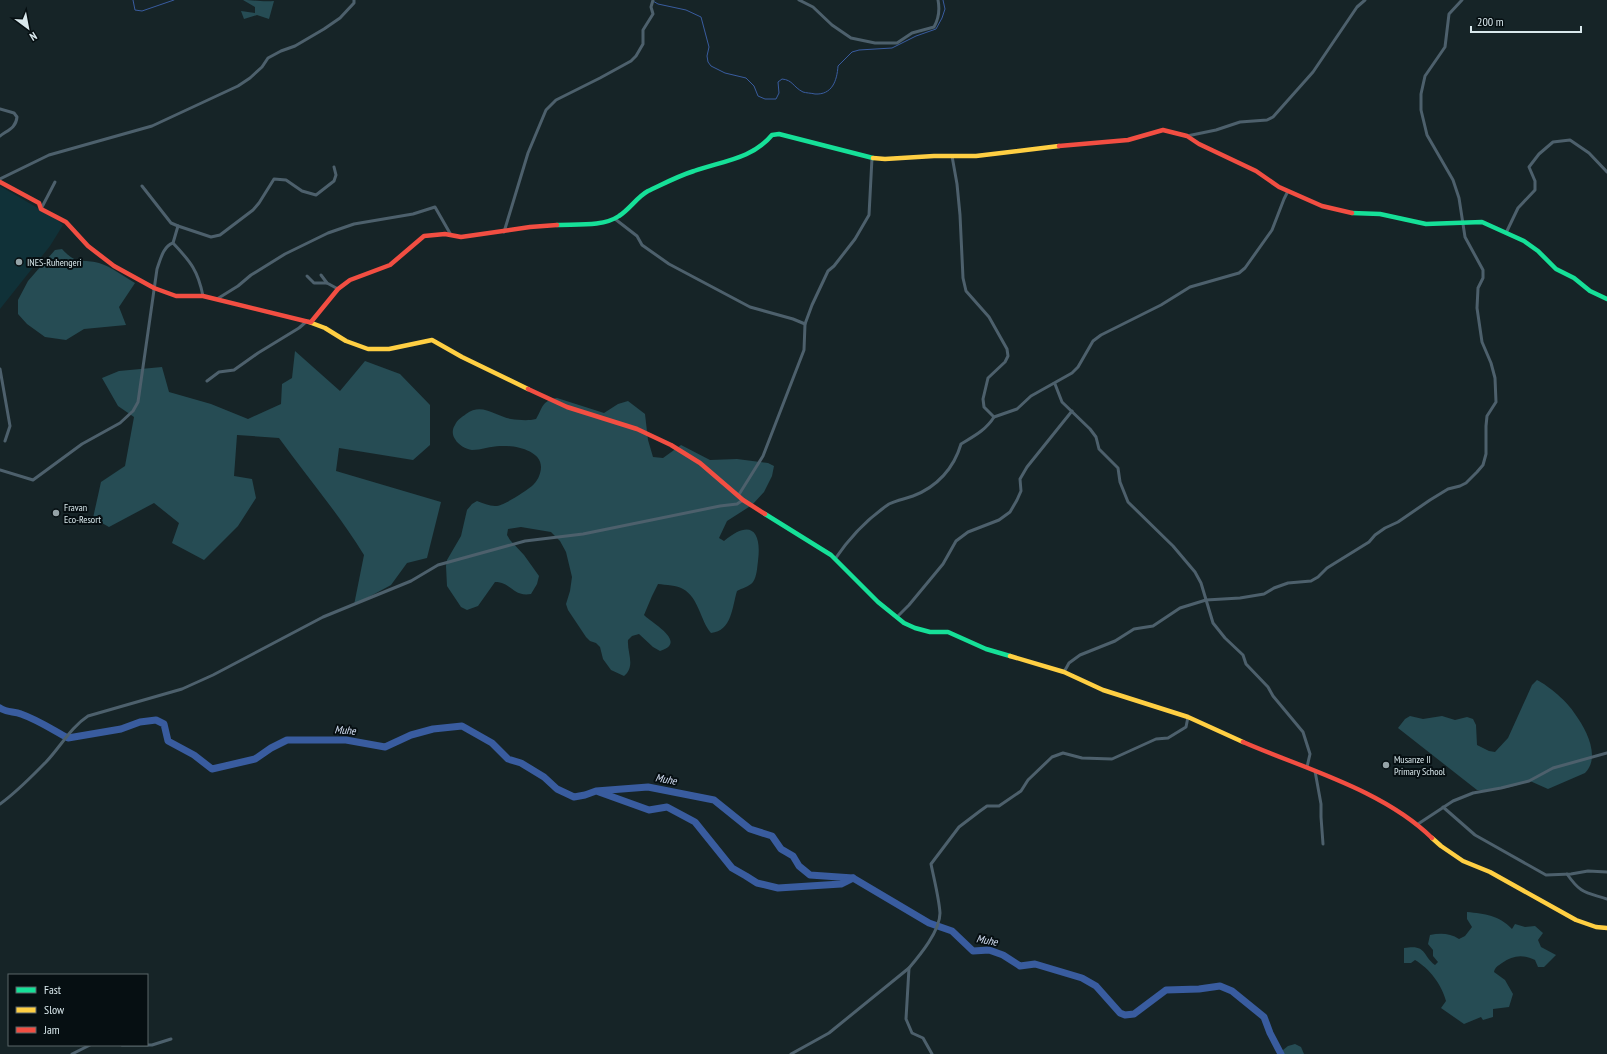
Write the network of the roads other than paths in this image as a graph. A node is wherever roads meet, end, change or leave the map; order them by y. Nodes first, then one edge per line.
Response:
1 (354, 0) edge
2 (653, 0) edge
3 (799, 0) edge
4 (938, 0) edge
5 (1365, 0) edge
6 (1462, 0) edge
7 (0, 109) edge
8 (0, 136) edge
9 (1187, 136) junction
10 (952, 156) junction
11 (872, 158) junction
12 (334, 167) dead end
13 (1607, 172) edge
14 (0, 180) edge
15 (55, 182) dead end
16 (142, 186) dead end
17 (1288, 191) junction
18 (41, 209) junction
19 (615, 218) junction
20 (1463, 222) junction
21 (178, 226) junction
22 (504, 232) junction
23 (1506, 234) junction
24 (452, 235) junction
25 (173, 243) junction
26 (321, 275) dead end
27 (307, 276) dead end
28 (327, 283) junction
29 (154, 288) junction
30 (338, 289) junction
31 (204, 296) junction
32 (217, 299) junction
33 (1607, 299) edge
34 (309, 322) junction
35 (805, 324) junction
36 (0, 369) edge
37 (207, 381) dead end
38 (1056, 384) junction
39 (1072, 411) junction
40 (994, 417) junction
41 (5, 441) dead end
42 (0, 470) edge
43 (738, 496) junction
44 (743, 500) junction
45 (835, 559) junction
46 (1206, 600) junction
47 (897, 618) junction
48 (1064, 672) junction
49 (1188, 717) junction
50 (1607, 753) edge
51 (1307, 767) junction
52 (1315, 771) junction
53 (0, 804) edge
54 (1443, 807) junction
55 (1418, 824) junction
56 (1323, 844) dead end
57 (1607, 872) edge
58 (1567, 874) junction
59 (1607, 899) edge
60 (1607, 928) edge
61 (909, 968) junction
62 (171, 1039) dead end
63 (148, 1045) edge
64 (88, 1046) edge
65 (72, 1054) edge
66 (791, 1054) edge
67 (932, 1054) edge

1 - 14 street
2 - 22 street
3 - 4 street
5 - 9 street
6 - 20 street
7 - 8 street
9 - 10 main road
9 - 17 main road
10 - 11 main road
10 - 40 street
11 - 19 main road
11 - 35 street
12 - 21 street
13 - 23 street
14 - 18 main road
15 - 18 street
16 - 21 street
17 - 20 main road
17 - 38 street
18 - 29 main road
19 - 22 main road
19 - 35 street
20 - 23 main road
20 - 46 street
21 - 25 street
22 - 24 main road
23 - 33 main road
24 - 30 main road
24 - 32 street
25 - 29 street
25 - 31 street
26 - 28 street
27 - 28 street
28 - 30 street
29 - 31 main road
29 - 42 street
30 - 34 main road
31 - 32 main road
32 - 34 main road
34 - 37 street
34 - 43 main road
35 - 43 street
36 - 41 street
38 - 39 street
38 - 40 street
39 - 46 street
39 - 47 street
40 - 45 street
43 - 44 main road
44 - 45 main road
44 - 53 street
45 - 47 main road
46 - 48 street
46 - 51 street
47 - 48 main road
48 - 49 main road
49 - 51 main road
49 - 61 street
50 - 54 street
51 - 52 main road
52 - 55 main road
52 - 56 street
54 - 55 street
54 - 58 street
55 - 60 main road
57 - 58 street
58 - 59 street
61 - 66 street
61 - 67 street
62 - 63 street
64 - 65 street

